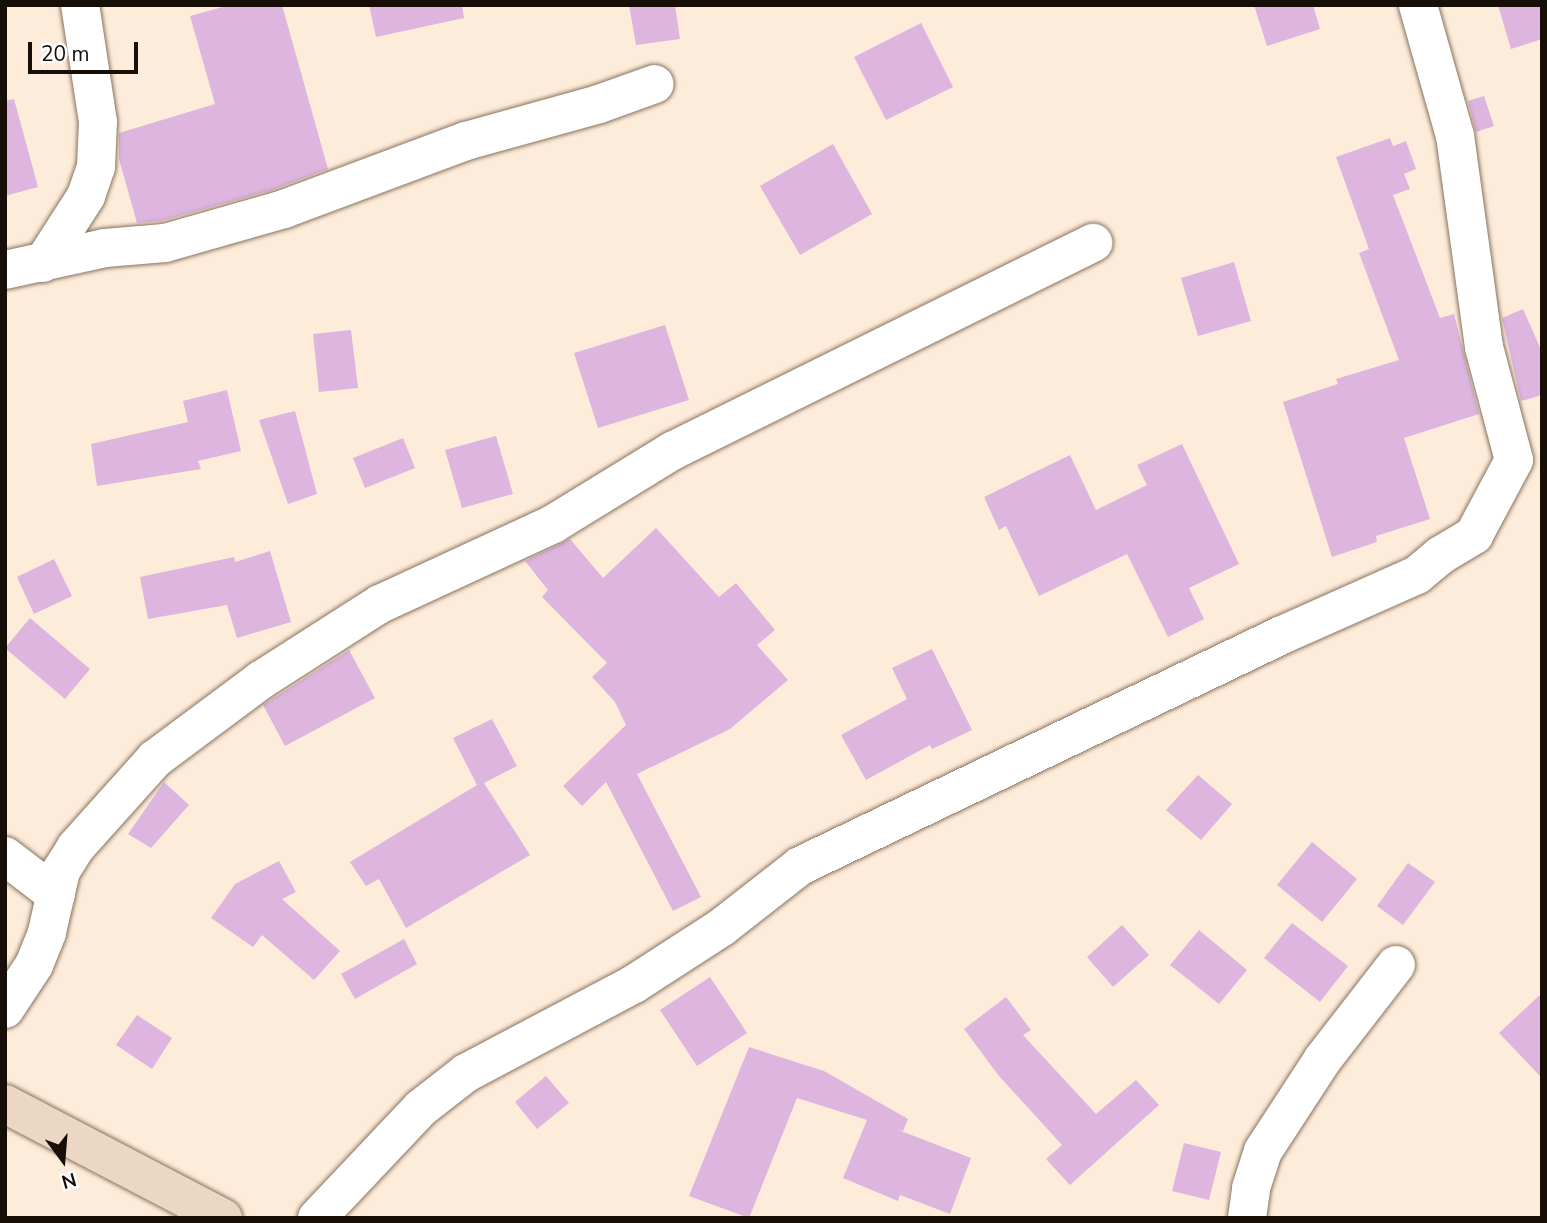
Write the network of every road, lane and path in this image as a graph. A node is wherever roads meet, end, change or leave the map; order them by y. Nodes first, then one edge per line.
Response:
1 (80, 5) edge
2 (1418, 5) edge
3 (655, 85) dead end
4 (1093, 243) dead end
5 (43, 263) junction
6 (5, 270) edge
7 (5, 856) edge
8 (55, 895) junction
9 (1396, 965) dead end
10 (5, 1009) edge
11 (5, 1104) edge
12 (223, 1218) edge
13 (317, 1218) edge
14 (1247, 1218) edge

1 - 5 street
2 - 13 street
3 - 5 street
4 - 8 street
5 - 6 street
7 - 8 street
8 - 10 street
9 - 14 street
11 - 12 street

